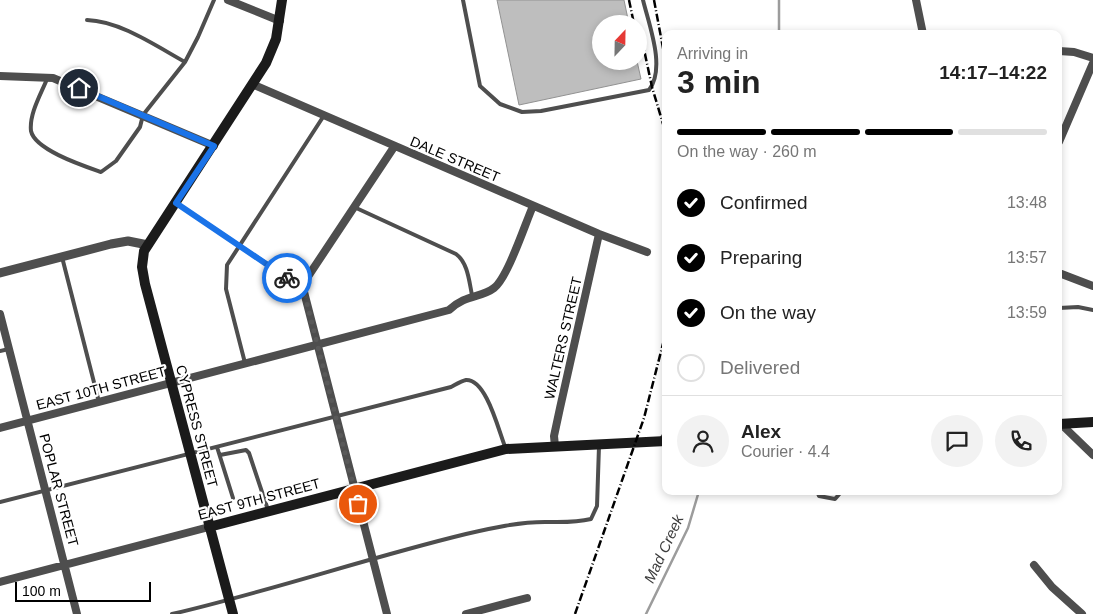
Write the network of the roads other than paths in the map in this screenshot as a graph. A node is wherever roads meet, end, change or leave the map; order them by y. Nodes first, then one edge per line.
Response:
1 (214, 0) edge
2 (228, 0) edge
3 (282, 0) edge
4 (463, 0) edge
5 (643, 0) edge
6 (916, 0) edge
7 (87, 20) dead end
8 (280, 21) junction
9 (922, 30) edge
10 (1062, 51) edge
11 (1093, 58) edge
12 (185, 62) junction
13 (1093, 63) edge
14 (0, 76) edge
15 (48, 78) junction
16 (254, 85) junction
17 (143, 115) junction
18 (323, 116) junction
19 (1062, 135) edge
20 (214, 146) junction
21 (394, 147) junction
22 (176, 203) junction
23 (532, 206) junction
24 (353, 207) junction
25 (599, 234) junction
26 (148, 245) junction
27 (238, 246) junction
28 (647, 252) dead end
29 (62, 257) junction
30 (0, 273) edge
31 (1062, 274) edge
32 (1093, 286) edge
33 (303, 288) junction
34 (472, 296) junction
35 (1062, 308) edge
36 (1093, 310) edge
37 (0, 314) edge
38 (317, 344) junction
39 (9, 348) junction
40 (0, 351) edge
41 (245, 363) junction
42 (171, 383) junction
43 (99, 402) junction
44 (336, 416) junction
45 (28, 420) junction
46 (1093, 422) edge
47 (1062, 424) edge
48 (1062, 426) edge
49 (0, 428) edge
50 (662, 441) edge
51 (600, 444) junction
52 (555, 446) junction
53 (217, 448) junction
54 (506, 449) junction
55 (191, 454) junction
56 (220, 455) junction
57 (1093, 455) edge
58 (354, 489) junction
59 (46, 490) junction
60 (819, 495) edge
61 (838, 495) edge
62 (233, 498) dead end
63 (0, 502) edge
64 (268, 510) junction
65 (209, 527) junction
66 (372, 558) junction
67 (65, 565) junction
68 (1034, 565) dead end
69 (0, 582) edge
70 (527, 598) dead end
71 (229, 601) junction
72 (77, 614) edge
73 (172, 614) edge
74 (233, 614) edge
75 (387, 614) edge
76 (466, 614) edge
77 (1082, 614) edge

1 - 12 lane
2 - 8 street
3 - 8 main road
4 - 5 lane
6 - 9 street
7 - 12 lane
8 - 16 main road
10 - 11 street
12 - 17 lane
13 - 19 street
14 - 15 street
15 - 17 street
15 - 17 lane
16 - 18 street, DALE STREET
16 - 20 main road
17 - 20 street
18 - 21 street, DALE STREET
18 - 27 lane
20 - 22 main road
21 - 23 street, DALE STREET
21 - 24 street
22 - 26 main road
22 - 27 lane
23 - 25 street, DALE STREET
23 - 34 street, EAST 10TH STREET
24 - 33 street
24 - 34 lane
25 - 28 street, DALE STREET
25 - 52 street, WALTERS STREET
26 - 29 street
26 - 42 main road, CYPRESS STREET
27 - 33 lane
27 - 41 lane
29 - 30 street
29 - 43 lane
31 - 32 street
33 - 38 street
34 - 38 street, EAST 10TH STREET
35 - 36 lane
37 - 39 street, POPLAR STREET
38 - 41 street, EAST 10TH STREET
38 - 44 street
39 - 40 lane
39 - 45 street, POPLAR STREET
41 - 42 street, EAST 10TH STREET
42 - 43 street, EAST 10TH STREET
42 - 55 main road, CYPRESS STREET
43 - 45 street, EAST 10TH STREET
44 - 53 lane
44 - 54 lane
44 - 58 street
45 - 49 street, EAST 10TH STREET
45 - 59 street, POPLAR STREET
46 - 47 main road
48 - 57 street
50 - 51 main road, EAST 9TH STREET
51 - 52 main road, EAST 9TH STREET
51 - 66 lane
52 - 54 main road, EAST 9TH STREET
53 - 55 lane
53 - 56 lane
54 - 58 main road, EAST 9TH STREET
55 - 59 lane
55 - 65 main road, CYPRESS STREET
56 - 62 lane
56 - 64 lane
58 - 64 main road, EAST 9TH STREET
58 - 66 street
59 - 63 lane
59 - 67 street, POPLAR STREET
60 - 61 lane
64 - 65 main road, EAST 9TH STREET
65 - 67 street, EAST 9TH STREET
65 - 71 main road, CYPRESS STREET
66 - 71 lane
66 - 75 street
67 - 69 street, EAST 9TH STREET
67 - 72 street, POPLAR STREET
68 - 77 street
70 - 76 street
71 - 73 lane
71 - 74 main road, CYPRESS STREET

